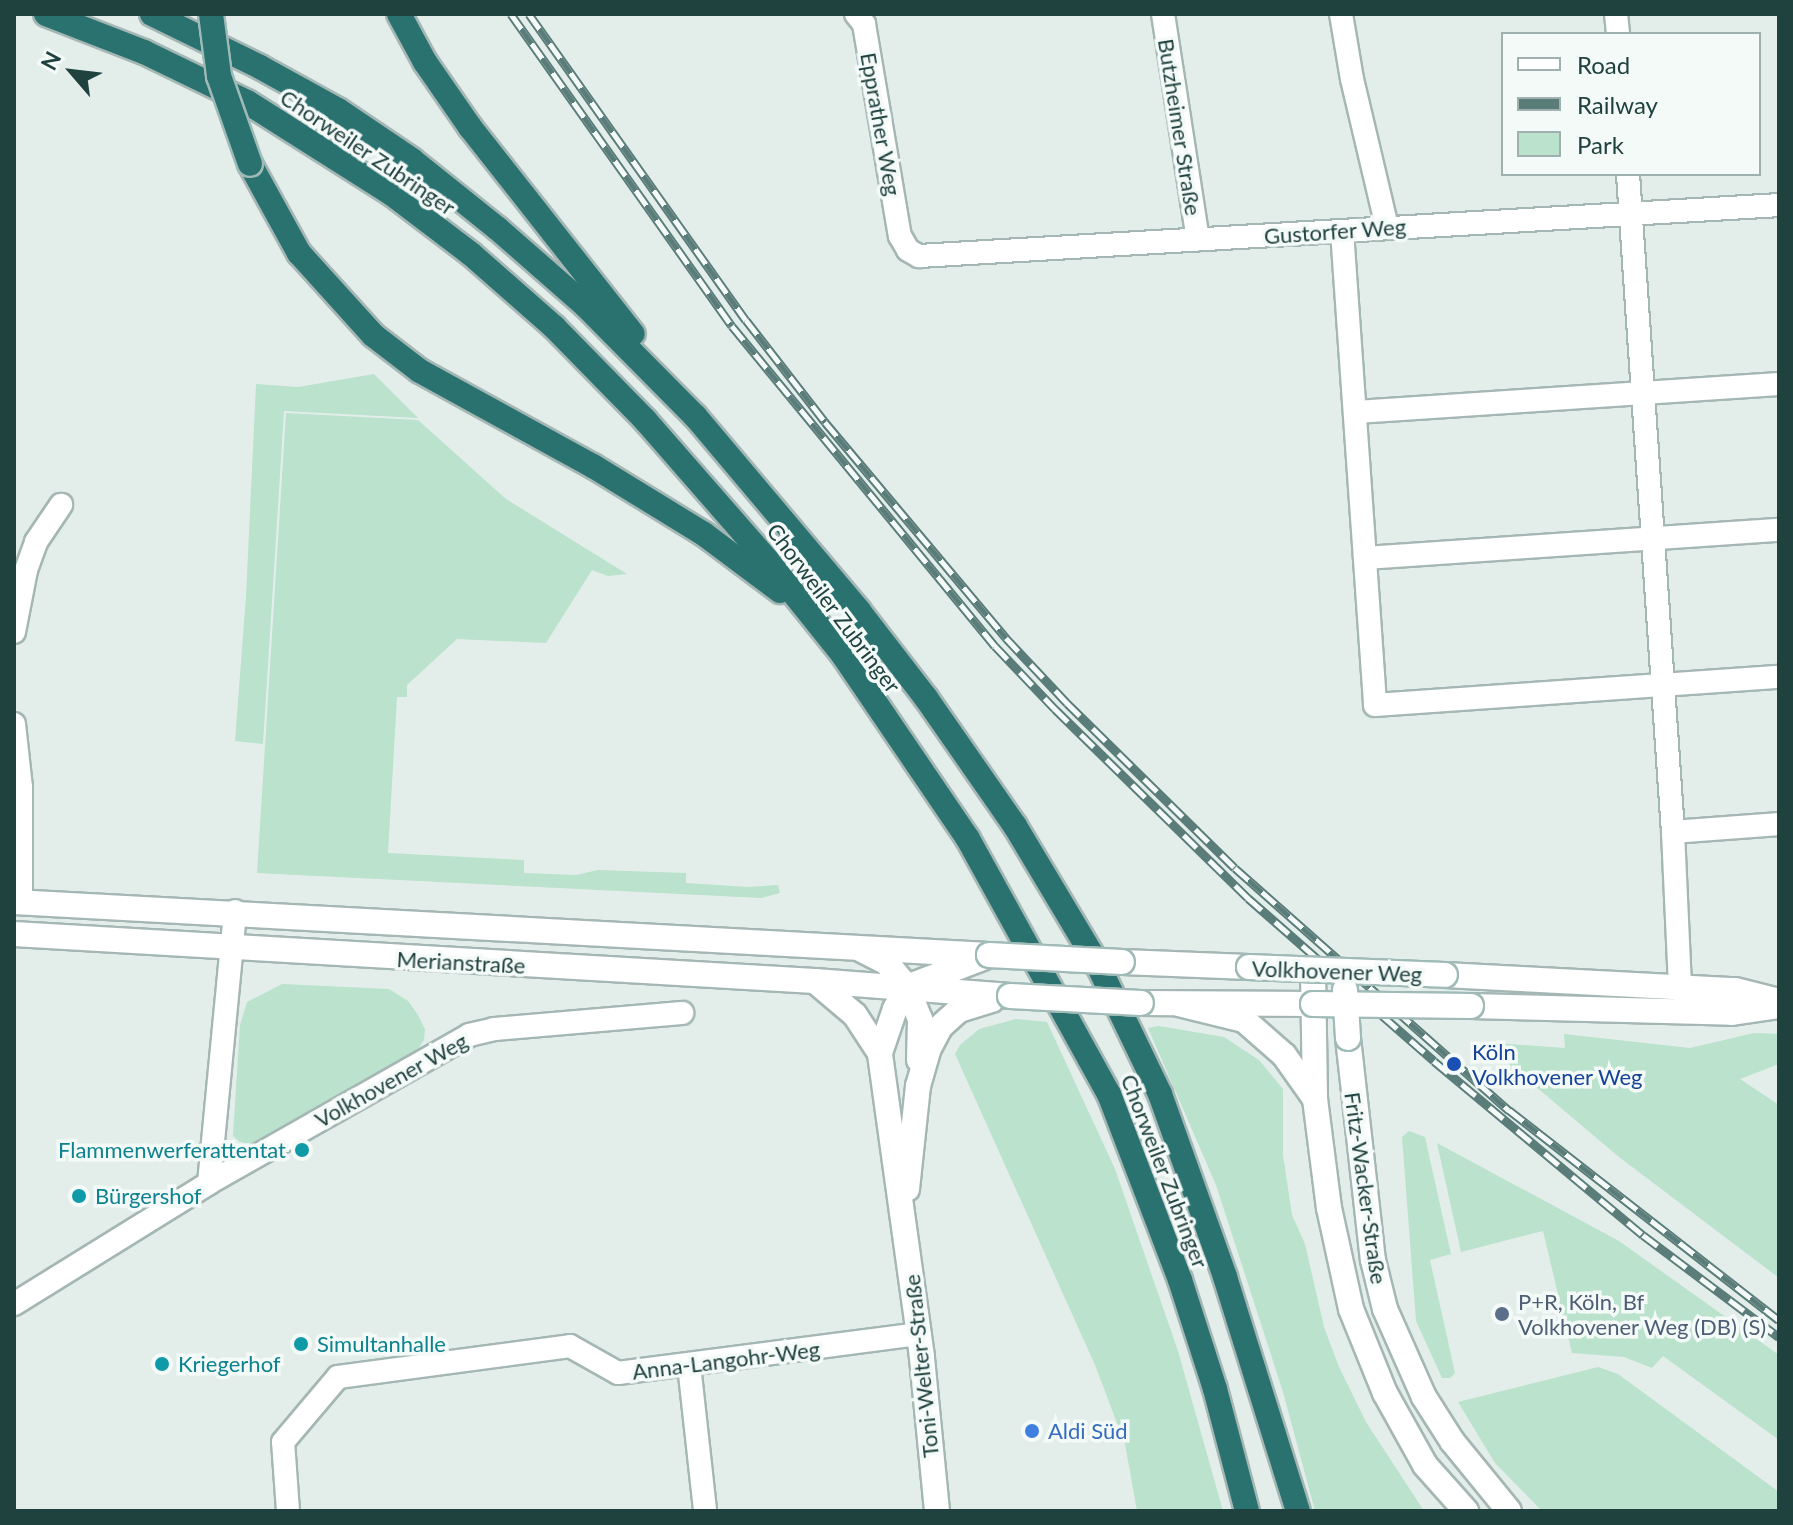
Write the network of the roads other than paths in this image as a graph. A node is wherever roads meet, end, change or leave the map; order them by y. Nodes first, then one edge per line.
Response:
1 (46, 14) edge
2 (152, 14) edge
3 (211, 14) edge
4 (399, 14) edge
5 (856, 14) edge
6 (1163, 14) edge
7 (1341, 14) edge
8 (1628, 176) edge
9 (1779, 205) edge
10 (1630, 212) junction
11 (1387, 227) junction
12 (1342, 231) junction
13 (900, 236) joint
14 (1198, 239) junction
15 (1779, 384) edge
16 (1642, 393) junction
17 (1356, 412) junction
18 (695, 416) junction
19 (61, 505) dead end
20 (1779, 530) edge
21 (1653, 537) junction
22 (1365, 558) junction
23 (14, 632) edge
24 (843, 655) junction
25 (1779, 677) edge
26 (1663, 686) junction
27 (14, 724) edge
28 (1779, 824) edge
29 (1673, 832) junction
30 (18, 902) edge
31 (235, 911) junction
32 (14, 934) edge
33 (857, 947) junction
34 (230, 949) junction
35 (894, 949) joint
36 (989, 955) junction
37 (1313, 970) junction
38 (1344, 971) junction
39 (815, 981) junction
40 (907, 987) junction
41 (1680, 989) junction
42 (1010, 996) junction
43 (1779, 1003) edge
44 (1179, 1004) junction
45 (1313, 1004) junction
46 (1346, 1005) junction
47 (1698, 1012) junction
48 (682, 1013) dead end
49 (880, 1053) junction
50 (918, 1086) junction
51 (1315, 1099) junction
52 (209, 1183) junction
53 (904, 1221) junction
54 (14, 1304) edge
55 (919, 1334) junction
56 (689, 1365) junction
57 (288, 1511) edge
58 (705, 1511) edge
59 (937, 1511) edge
60 (1247, 1511) edge
61 (1298, 1511) edge
62 (1466, 1511) edge
63 (1509, 1511) edge

1 - 24 highway, Chorweiler Zubringer
2 - 18 highway, Chorweiler Zubringer
3 - 24 highway, bridge
4 - 18 highway
5 - 13 street, Epprather Weg
6 - 14 street, Butzheimer Straße
7 - 11 street
8 - 10 street
9 - 10 street, Gustorfer Weg
10 - 11 street, Gustorfer Weg
10 - 16 street
11 - 12 street, Gustorfer Weg
12 - 14 street, Gustorfer Weg
12 - 17 street
13 - 14 street, Gustorfer Weg
15 - 16 street
16 - 17 street
16 - 21 street
17 - 22 street
18 - 61 highway, Chorweiler Zubringer
19 - 23 street
20 - 21 street
21 - 22 street
21 - 26 street
22 - 26 street
24 - 60 highway, Chorweiler Zubringer
25 - 26 street
26 - 29 street
27 - 30 street
28 - 29 street
29 - 41 street
30 - 31 street, Merianstraße
31 - 33 street, Merianstraße
31 - 34 street
32 - 34 street, Merianstraße
33 - 35 street, Merianstraße
33 - 40 street, Toni-Welter-Straße
34 - 39 street, Merianstraße
34 - 52 street
35 - 36 street, Volkhovener Weg
36 - 37 street, Volkhovener Weg, bridge
36 - 40 street
37 - 38 street, Volkhovener Weg, bridge
37 - 45 street, Fritz-Wacker-Straße
38 - 41 street, Volkhovener Weg, bridge
38 - 46 street, Fritz-Wacker-Straße, bridge
39 - 40 street, Merianstraße
39 - 49 street, Toni-Welter-Straße
40 - 42 street, Volkhovener Weg
40 - 49 street, Toni-Welter-Straße
40 - 50 street, Toni-Welter-Straße
41 - 43 street, Volkhovener Weg
41 - 47 street
42 - 44 street, Volkhovener Weg, bridge
42 - 50 street, Toni-Welter-Straße
43 - 47 street, Volkhovener Weg
44 - 45 street, Volkhovener Weg
44 - 51 street
45 - 46 street, Volkhovener Weg, bridge
45 - 51 street, Fritz-Wacker-Straße
46 - 47 street, Volkhovener Weg, bridge
46 - 63 street, Fritz-Wacker-Straße, bridge
48 - 52 street, Volkhovener Weg
49 - 53 street, Toni-Welter-Straße
50 - 53 street, Toni-Welter-Straße
51 - 62 street, Fritz-Wacker-Straße
52 - 54 street, Volkhovener Weg
53 - 55 street, Toni-Welter-Straße
55 - 56 street, Anna-Langohr-Weg
55 - 59 street, Toni-Welter-Straße
56 - 57 street, Anna-Langohr-Weg
56 - 58 street

